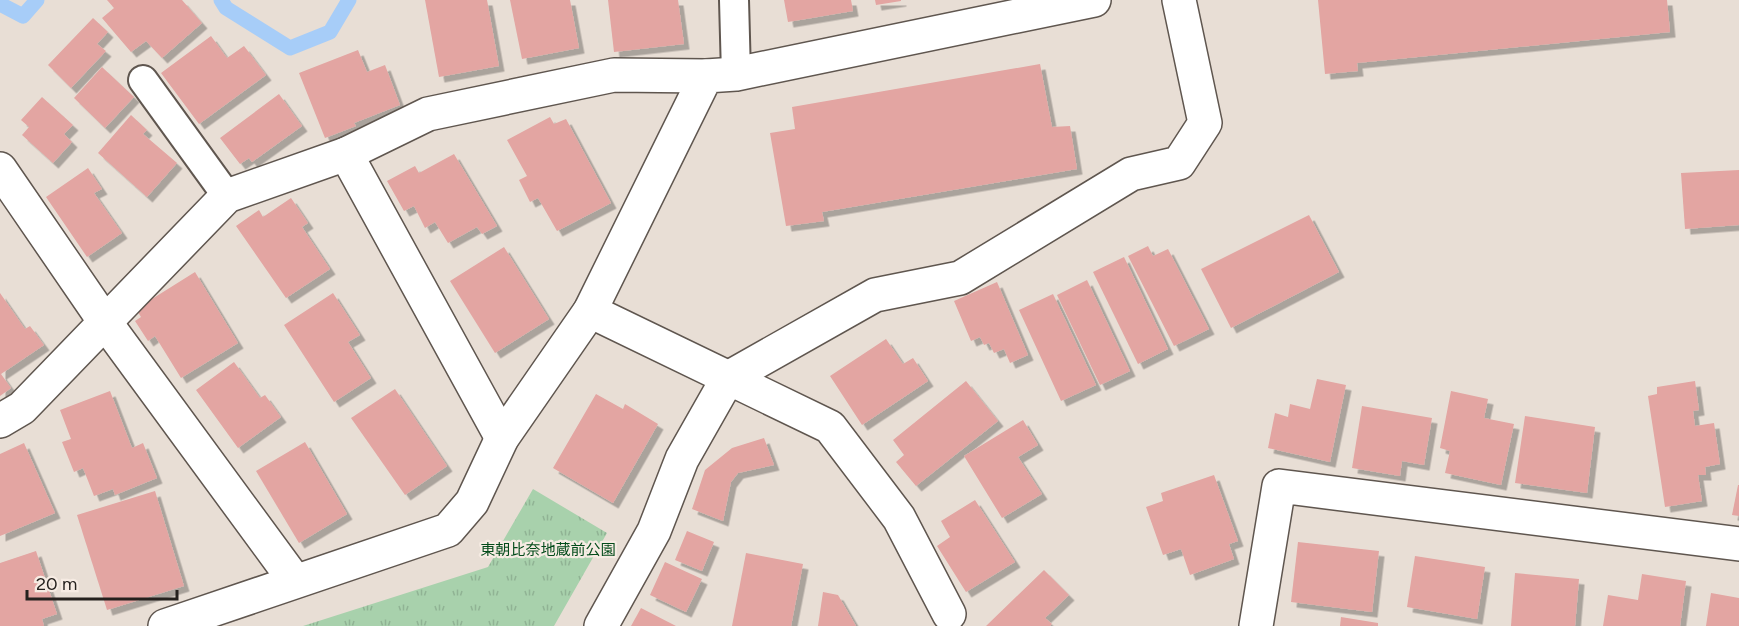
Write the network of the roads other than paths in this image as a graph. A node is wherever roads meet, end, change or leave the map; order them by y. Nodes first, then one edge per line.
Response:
1 (735, 0) edge
2 (1094, 0) edge
3 (1179, 0) edge
4 (721, 75) junction
5 (143, 80) dead end
6 (346, 154) junction
7 (0, 169) edge
8 (227, 196) junction
9 (590, 311) junction
10 (105, 322) junction
11 (728, 378) junction
12 (0, 421) edge
13 (502, 438) junction
14 (1739, 544) edge
15 (295, 581) junction
16 (949, 614) dead end
17 (165, 626) edge
18 (601, 626) edge
19 (1256, 626) edge

1 - 4 lane
2 - 4 street
3 - 11 street
4 - 6 street
4 - 9 street
5 - 8 lane
6 - 8 street
6 - 13 street
7 - 10 street
8 - 10 street
9 - 11 street
9 - 13 street
10 - 12 street
10 - 15 street
11 - 16 street
11 - 18 street
13 - 15 street
14 - 19 street
15 - 17 street

